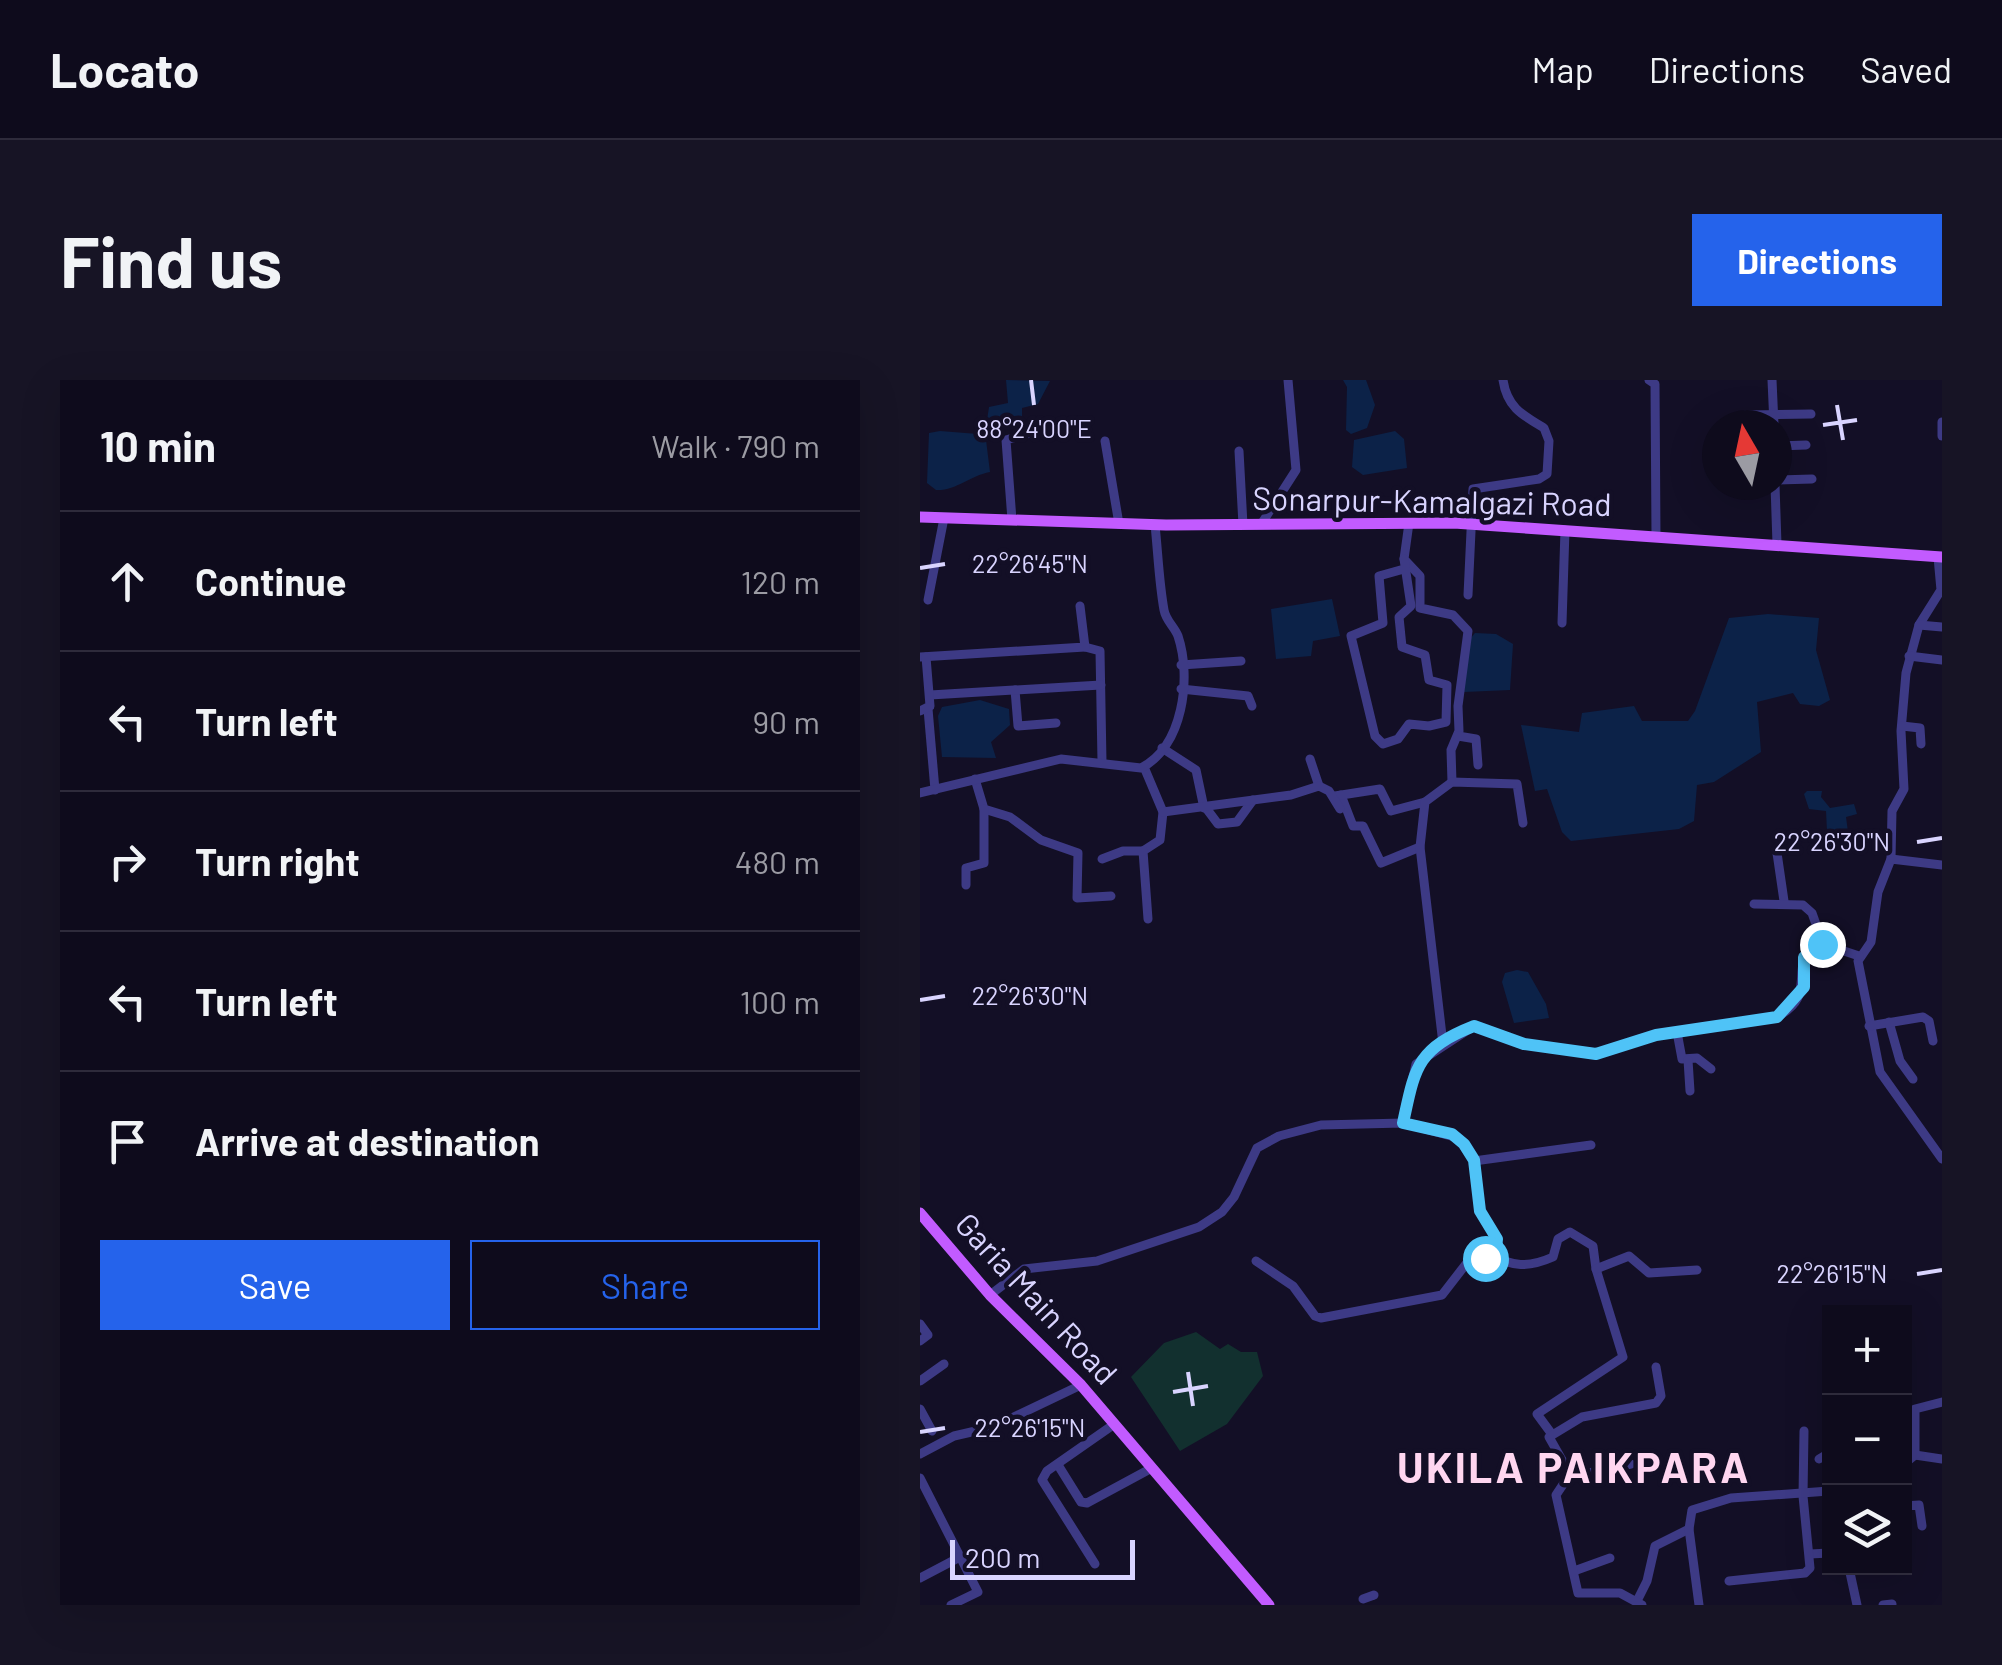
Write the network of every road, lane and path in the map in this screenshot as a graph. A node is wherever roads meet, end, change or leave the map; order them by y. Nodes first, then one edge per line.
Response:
1 (1288, 380) edge
2 (1503, 380) edge
3 (1648, 380) edge
4 (1772, 380) edge
5 (1774, 410) edge
6 (1812, 414) dead end
7 (1792, 417) edge
8 (1942, 422) edge
9 (1030, 433) dead end
10 (1942, 436) edge
11 (1104, 441) dead end
12 (1792, 446) edge
13 (1806, 446) dead end
14 (1239, 450) dead end
15 (1812, 479) dead end
16 (1792, 481) edge
17 (1776, 500) edge
18 (920, 518) edge
19 (944, 518) junction
20 (1012, 520) junction
21 (1409, 523) junction
22 (1119, 524) junction
23 (1262, 524) junction
24 (1468, 524) junction
25 (1156, 525) junction
26 (1243, 525) junction
27 (1564, 530) junction
28 (1656, 536) junction
29 (1777, 544) junction
30 (1940, 557) edge
31 (1404, 564) junction
32 (1468, 595) dead end
33 (1941, 595) edge
34 (928, 600) dead end
35 (1080, 606) dead end
36 (1399, 622) junction
37 (1382, 623) junction
38 (1562, 624) dead end
39 (1919, 625) junction
40 (1942, 627) edge
41 (1085, 647) junction
42 (1910, 656) junction
43 (923, 657) edge
44 (1942, 660) edge
45 (1241, 662) dead end
46 (1181, 665) junction
47 (1101, 685) junction
48 (1181, 689) junction
49 (1014, 690) junction
50 (930, 695) junction
51 (1252, 706) dead end
52 (924, 710) edge
53 (1056, 723) dead end
54 (1902, 726) junction
55 (1458, 736) junction
56 (1921, 744) dead end
57 (1162, 748) junction
58 (1310, 759) dead end
59 (1102, 762) junction
60 (1478, 765) dead end
61 (1144, 767) junction
62 (975, 779) junction
63 (1452, 782) junction
64 (1318, 786) junction
65 (936, 790) junction
66 (920, 792) edge
67 (1337, 796) junction
68 (1253, 800) junction
69 (1425, 802) junction
70 (1205, 808) junction
71 (1340, 809) dead end
72 (984, 810) junction
73 (1163, 812) junction
74 (1524, 822) dead end
75 (1420, 847) junction
76 (1143, 852) junction
77 (1777, 853) dead end
78 (1102, 858) dead end
79 (1891, 859) junction
80 (1942, 866) edge
81 (966, 884) dead end
82 (1110, 896) dead end
83 (1784, 901) junction
84 (1754, 904) dead end
85 (1148, 919) dead end
86 (1822, 944) junction
87 (1859, 956) junction
88 (1889, 1022) junction
89 (1869, 1026) junction
90 (1677, 1032) junction
91 (1933, 1041) dead end
92 (1443, 1044) junction
93 (1688, 1060) junction
94 (1711, 1069) dead end
95 (1913, 1079) dead end
96 (1690, 1091) dead end
97 (1403, 1123) junction
98 (1591, 1144) dead end
99 (1942, 1159) edge
100 (1474, 1160) junction
101 (920, 1212) edge
102 (1489, 1254) junction
103 (1256, 1261) dead end
104 (1596, 1269) junction
105 (1698, 1270) dead end
106 (990, 1295) junction
107 (920, 1324) edge
108 (920, 1341) edge
109 (944, 1364) dead end
110 (1656, 1366) dead end
111 (920, 1381) edge
112 (1080, 1385) junction
113 (1942, 1402) edge
114 (920, 1410) edge
115 (1113, 1424) junction
116 (1804, 1431) dead end
117 (932, 1432) dead end
118 (1551, 1433) junction
119 (920, 1454) edge
120 (1915, 1455) junction
121 (1822, 1457) edge
122 (1912, 1457) edge
123 (1819, 1459) dead end
124 (1942, 1459) edge
125 (1632, 1464) dead end
126 (1058, 1465) junction
127 (1150, 1469) junction
128 (1570, 1476) junction
129 (920, 1478) edge
130 (1822, 1493) edge
131 (1803, 1496) junction
132 (1912, 1505) edge
133 (1922, 1526) dead end
134 (1689, 1529) junction
135 (1822, 1553) edge
136 (1810, 1554) junction
137 (960, 1557) junction
138 (1610, 1558) dead end
139 (1096, 1564) dead end
140 (1574, 1572) junction
141 (1851, 1575) edge
142 (920, 1578) edge
143 (1729, 1581) dead end
144 (978, 1592) junction
145 (1578, 1593) junction
146 (1639, 1603) edge
147 (1892, 1604) edge
148 (951, 1605) edge
149 (984, 1605) edge
150 (1269, 1605) edge
151 (1572, 1605) edge
152 (1700, 1605) edge
153 (1857, 1605) edge
154 (1883, 1605) edge

1 - 23 street
2 - 24 street
3 - 28 street
4 - 5 street
6 - 7 street
8 - 10 street
9 - 20 street
11 - 22 street
12 - 13 street
14 - 26 street
15 - 16 street
17 - 29 street
18 - 19 main road, Sonarpur-Kamalgazi Road
19 - 20 main road, Sonarpur-Kamalgazi Road
19 - 34 street
20 - 22 main road, Sonarpur-Kamalgazi Road
21 - 23 main road, Sonarpur-Kamalgazi Road
21 - 24 main road, Sonarpur-Kamalgazi Road
21 - 31 street
22 - 25 main road, Sonarpur-Kamalgazi Road
23 - 26 main road, Sonarpur-Kamalgazi Road
24 - 27 main road, Sonarpur-Kamalgazi Road
24 - 32 street
25 - 26 main road, Sonarpur-Kamalgazi Road
25 - 46 street
27 - 28 main road, Sonarpur-Kamalgazi Road
27 - 38 street
28 - 29 main road, Sonarpur-Kamalgazi Road
29 - 30 main road, Sonarpur-Kamalgazi Road
30 - 33 street
31 - 36 street
31 - 37 street
31 - 55 street
33 - 39 street
35 - 41 street
36 - 37 street
36 - 37 street
39 - 40 street
39 - 42 street
41 - 43 street
41 - 47 street
42 - 44 street
42 - 54 street
43 - 50 street
45 - 46 street
46 - 48 street
47 - 49 street
47 - 59 street
48 - 51 street
48 - 57 street
49 - 50 street
49 - 53 street
50 - 52 street
52 - 65 street
54 - 56 street
54 - 79 street
55 - 60 street
55 - 63 street
57 - 61 street
57 - 70 street
58 - 64 street
59 - 61 street
59 - 62 street
61 - 73 street
62 - 65 street
62 - 72 street
63 - 69 street
63 - 74 street
64 - 67 street
64 - 68 street
65 - 66 street
67 - 69 street
67 - 71 street
67 - 75 street
68 - 70 street
68 - 70 street
69 - 75 street
70 - 73 street
72 - 81 street
72 - 82 street
73 - 76 street
75 - 92 street
76 - 78 street
76 - 85 street
77 - 83 street
79 - 80 street
79 - 87 street
83 - 84 street
83 - 86 street
86 - 87 street
86 - 90 street
87 - 89 street
88 - 89 street
88 - 91 street
88 - 95 street
89 - 99 street
90 - 92 street
90 - 93 street
92 - 97 street
93 - 94 street
93 - 96 street
97 - 100 street
97 - 106 street
98 - 100 street
100 - 102 street
101 - 106 main road, Garia Main Road
102 - 103 street
102 - 104 street
104 - 105 street
104 - 118 street
106 - 112 main road, Garia Main Road
107 - 108 street
109 - 111 street
110 - 118 street
112 - 115 main road, Garia Main Road
112 - 119 street
113 - 120 street
114 - 117 street
115 - 126 street
115 - 127 main road, Garia Main Road
116 - 131 street
118 - 128 street
120 - 122 street
120 - 124 street
121 - 123 street
125 - 128 street
126 - 127 street
126 - 139 street
127 - 150 main road, Garia Main Road
128 - 140 street
129 - 137 street
130 - 131 street
131 - 134 street
131 - 136 street
132 - 133 street
134 - 146 street
134 - 152 street
135 - 136 street
136 - 143 street
137 - 142 street
137 - 144 street
138 - 140 street
140 - 145 street
141 - 153 street
144 - 148 street
144 - 149 street
145 - 146 street
145 - 151 street
147 - 154 street

